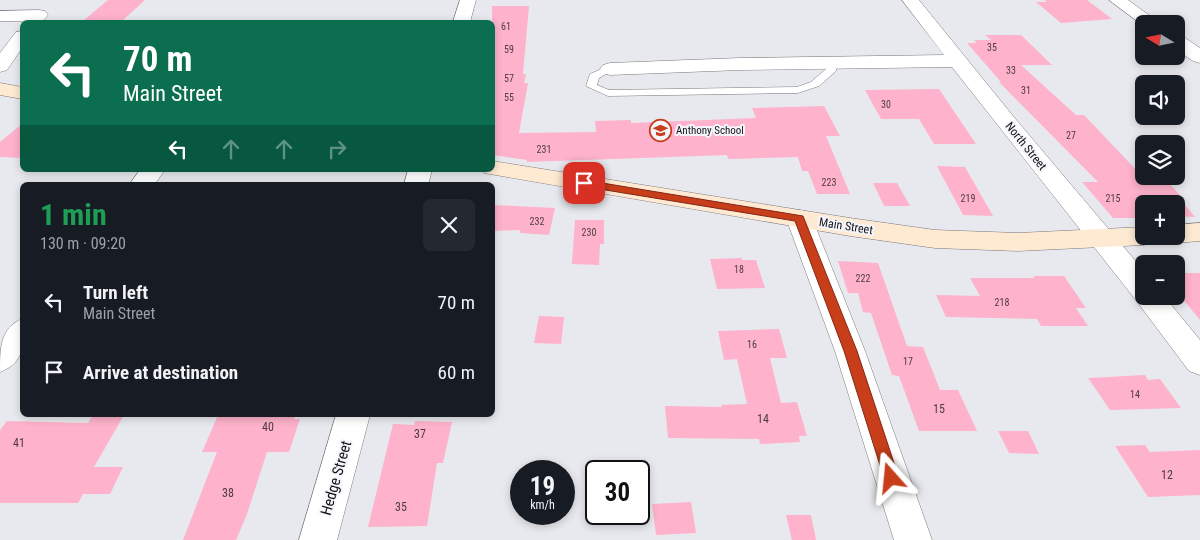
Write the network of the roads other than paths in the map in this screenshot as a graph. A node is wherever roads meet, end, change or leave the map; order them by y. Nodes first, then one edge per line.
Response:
1 (468, 0) edge
2 (910, 0) edge
3 (1117, 0) edge
4 (1139, 15) edge
5 (0, 16) edge
6 (35, 20) edge
7 (463, 20) edge
8 (20, 39) edge
9 (1185, 46) edge
10 (1200, 57) edge
11 (959, 61) junction
12 (831, 62) junction
13 (0, 66) edge
14 (610, 69) joint
15 (0, 89) edge
16 (20, 93) edge
17 (495, 168) edge
18 (151, 172) edge
19 (143, 182) edge
20 (799, 218) junction
21 (1200, 232) edge
22 (1185, 233) edge
23 (1135, 237) edge
24 (1102, 239) junction
25 (1135, 280) edge
26 (1155, 305) edge
27 (20, 334) edge
28 (0, 359) edge
29 (1200, 362) edge
30 (352, 417) edge
31 (318, 540) edge
32 (913, 540) edge

1 - 7 street
2 - 11 street, North Street
3 - 4 street
5 - 6 street
8 - 13 street
9 - 10 street
11 - 12 street
11 - 24 street, North Street
12 - 14 street
12 - 14 lane
15 - 16 main road
17 - 20 main road, Main Street
18 - 19 street
20 - 24 main road, Main Street
20 - 32 street
21 - 22 main road
23 - 24 main road, Main Street
24 - 25 street, North Street
26 - 29 street
27 - 28 street
30 - 31 street, Hedge Street

